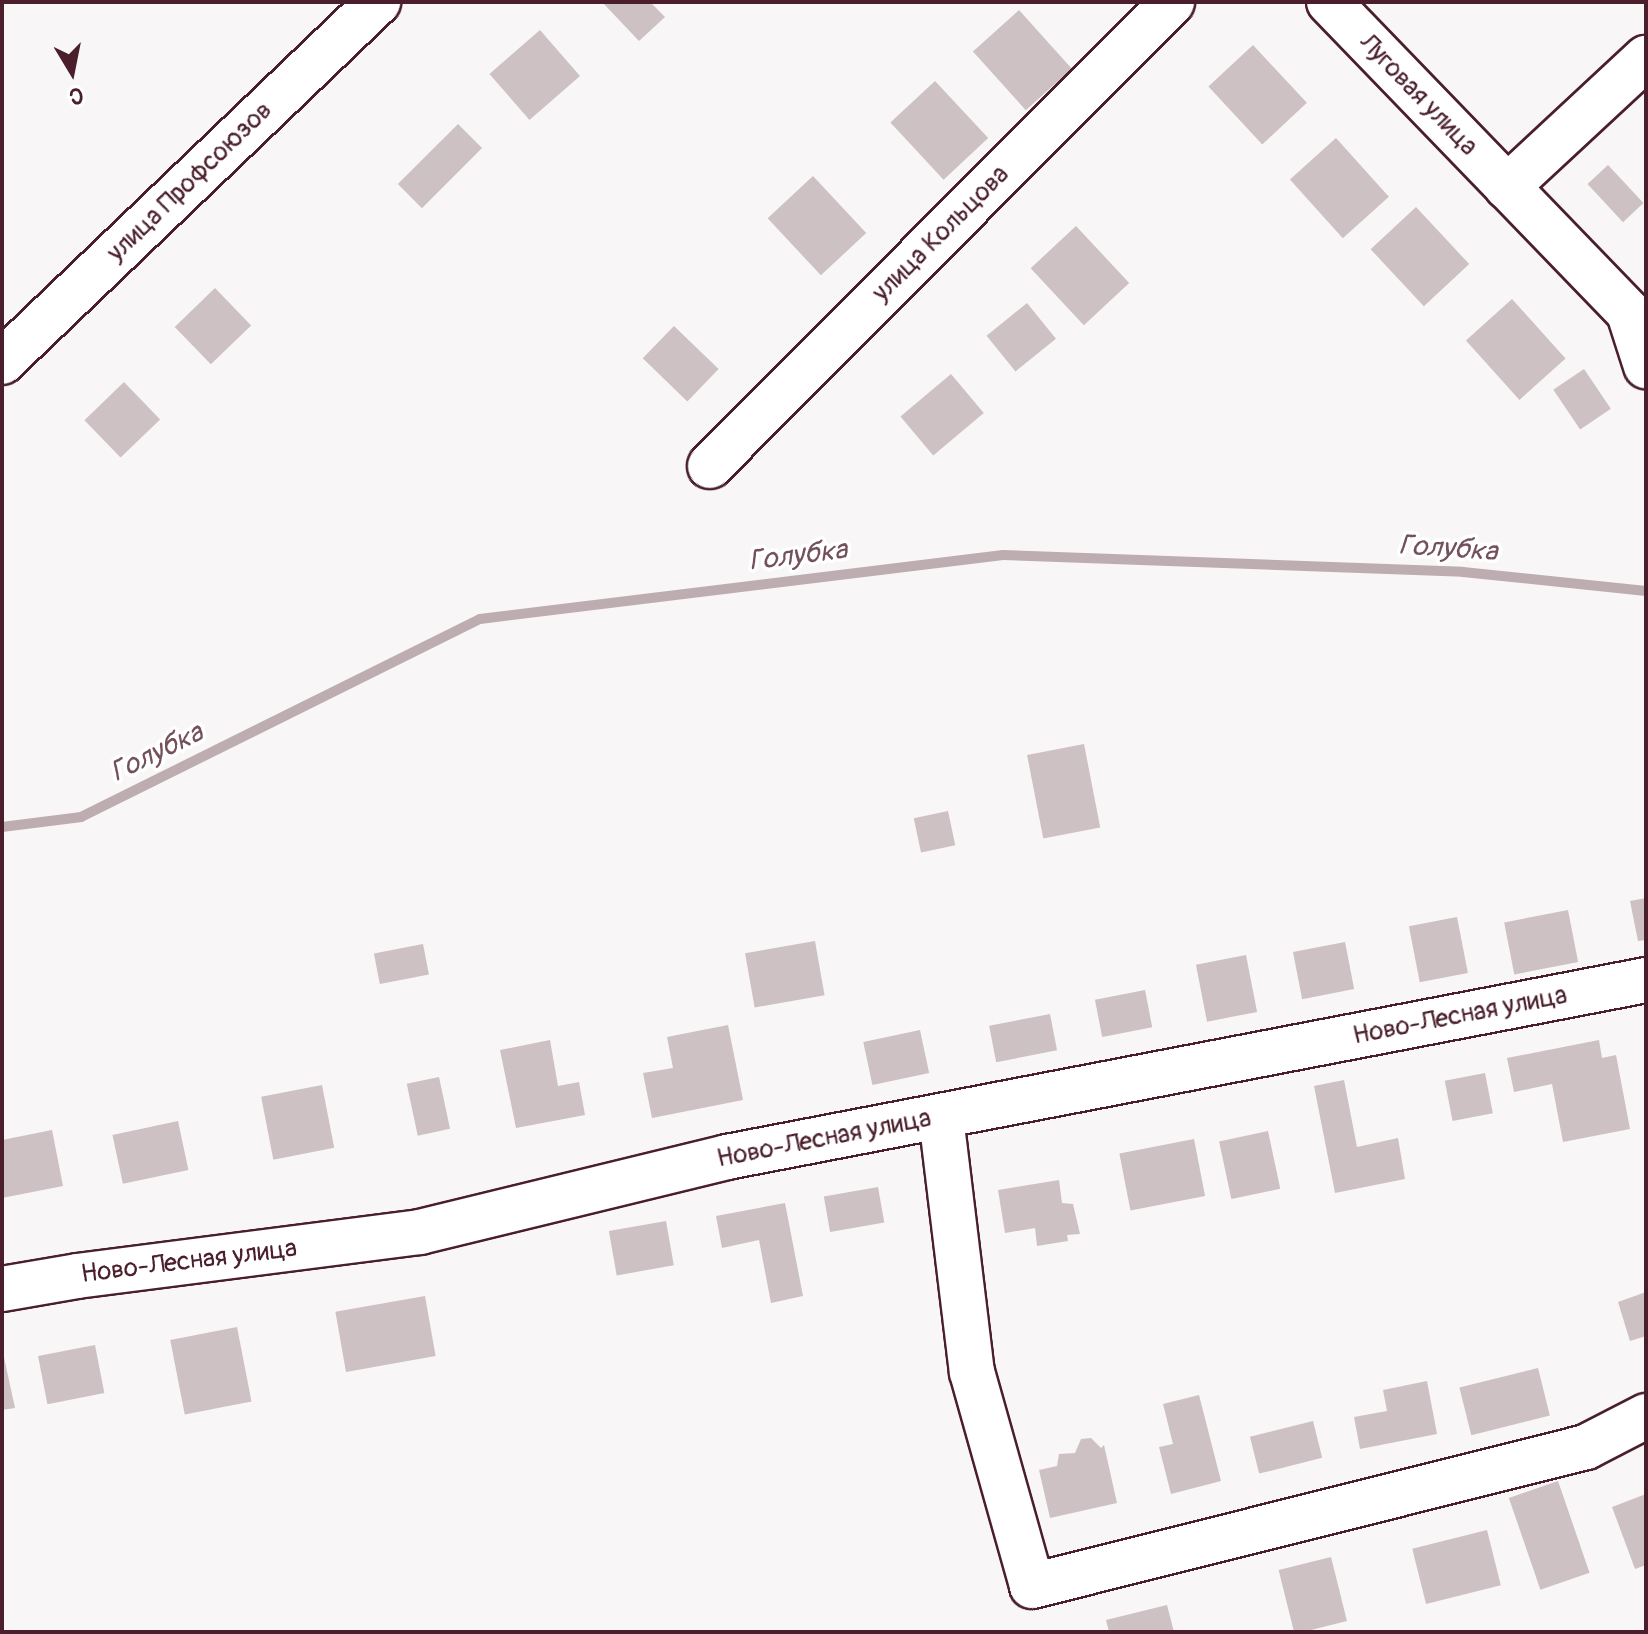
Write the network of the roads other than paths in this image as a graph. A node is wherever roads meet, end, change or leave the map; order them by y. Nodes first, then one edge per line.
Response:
1 (378, 2) edge
2 (1172, 2) edge
3 (1329, 2) edge
4 (1646, 58) edge
5 (1507, 187) junction
6 (2, 362) edge
7 (1646, 366) edge
8 (710, 466) dead end
9 (1646, 980) edge
10 (941, 1117) junction
11 (2, 1289) edge
12 (1646, 1416) edge

1 - 6 street, улица Профсоюзов
2 - 8 street, улица Кольцова
3 - 5 street, Луговая улица
4 - 5 street
5 - 7 street, Луговая улица
9 - 10 street, Ново-Лесная улица
10 - 11 street, Ново-Лесная улица
10 - 12 street

